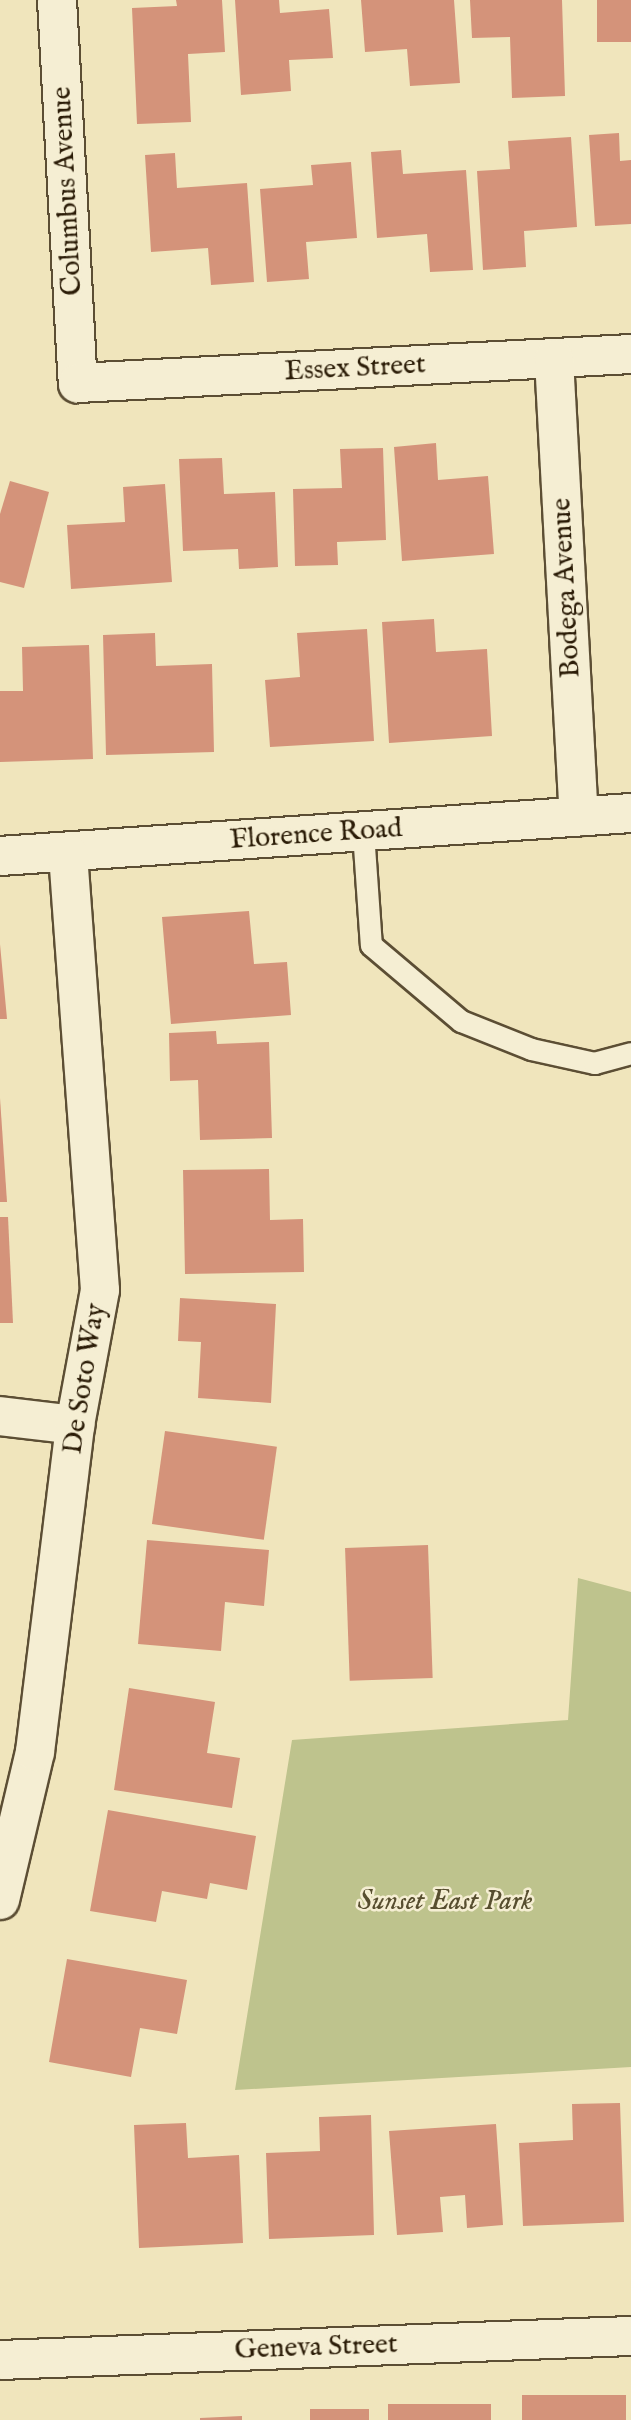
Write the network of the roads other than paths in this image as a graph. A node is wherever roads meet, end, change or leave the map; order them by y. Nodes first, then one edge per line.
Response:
1 (57, 0) edge
2 (631, 354) edge
3 (554, 359) junction
4 (78, 383) joint
5 (631, 813) edge
6 (579, 816) junction
7 (363, 832) junction
8 (68, 853) junction
9 (0, 856) edge
10 (631, 1053) edge
11 (0, 1416) edge
12 (75, 1424) junction
13 (0, 1900) edge
14 (631, 2336) edge
15 (0, 2360) edge

1 - 4 street, Columbus Avenue
2 - 3 street, Essex Street
3 - 4 street, Essex Street
3 - 6 street, Bodega Avenue
5 - 6 street, Florence Road
6 - 7 street, Florence Road
7 - 8 street, Florence Road
7 - 10 lane
8 - 9 street, Florence Road
8 - 12 street, De Soto Way
11 - 12 street
12 - 13 street, De Soto Way
14 - 15 street, Geneva Street

